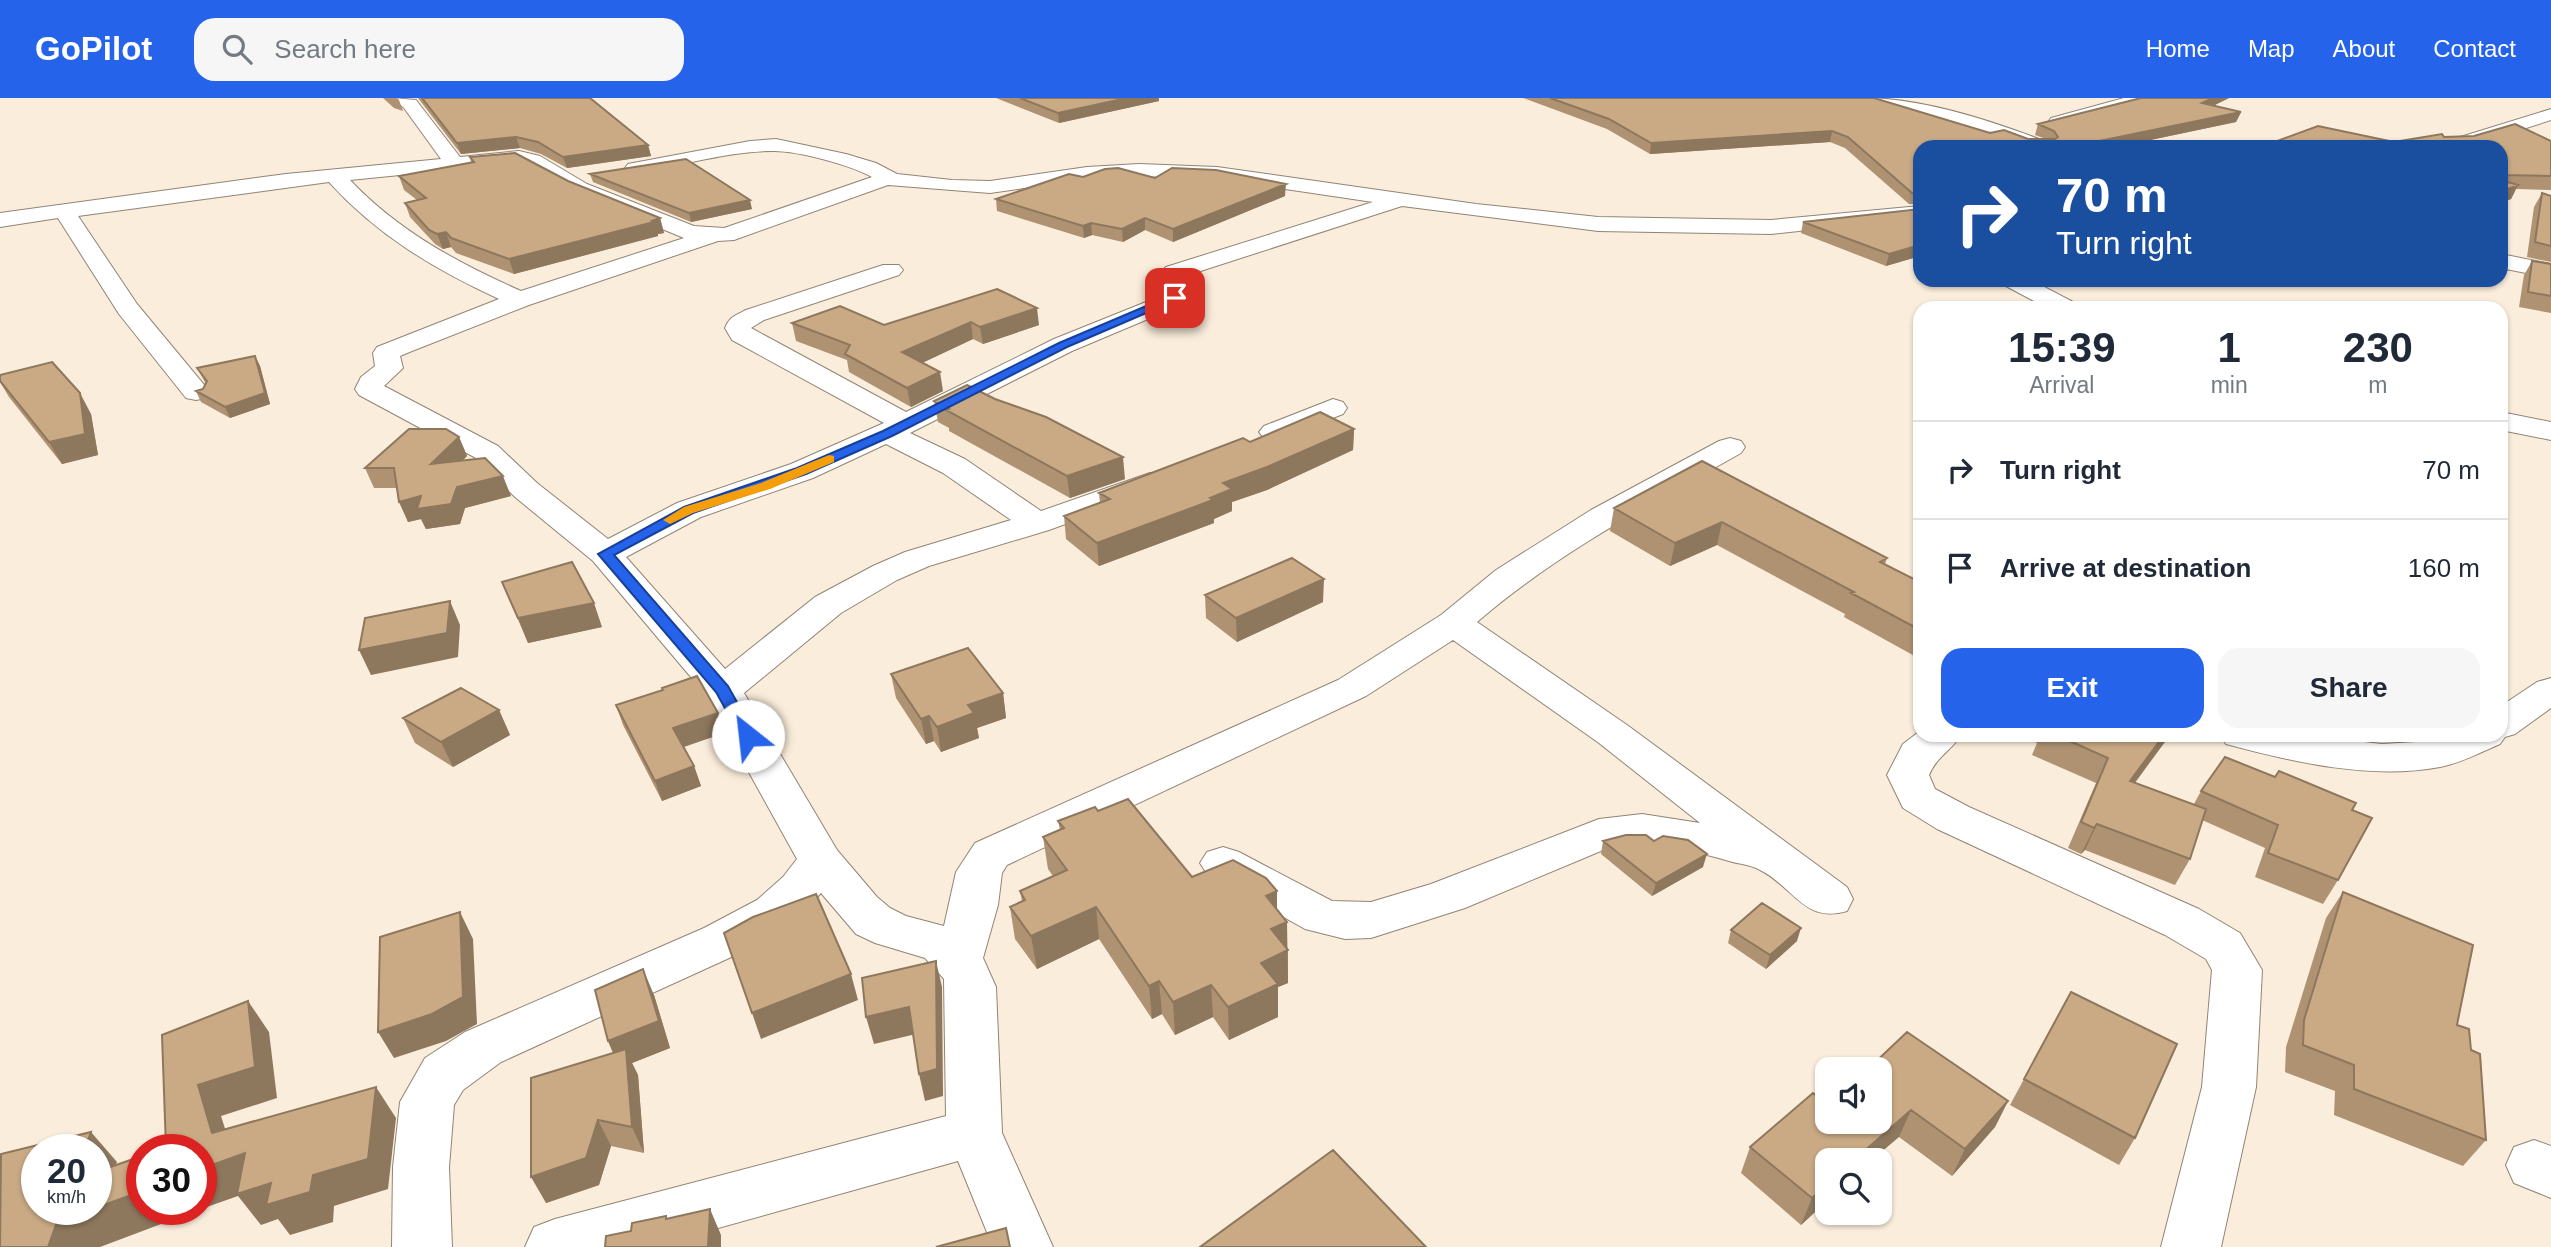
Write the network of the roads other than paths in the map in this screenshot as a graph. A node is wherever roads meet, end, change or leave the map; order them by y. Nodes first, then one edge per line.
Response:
1 (402, 98) edge
2 (1874, 98) edge
3 (2144, 98) edge
4 (1915, 103) edge
5 (2551, 114) edge
6 (2007, 133) junction
7 (2024, 140) edge
8 (2470, 140) edge
9 (456, 165) junction
10 (334, 175) junction
11 (561, 178) junction
12 (891, 178) junction
13 (1402, 199) junction
14 (65, 212) junction
15 (1913, 215) edge
16 (0, 220) edge
17 (710, 237) junction
18 (2508, 262) edge
19 (891, 270) dead end
20 (2551, 271) edge
21 (2026, 287) edge
22 (520, 300) junction
23 (2053, 301) edge
24 (196, 392) edge
25 (1333, 408) dead end
26 (2508, 422) edge
27 (896, 428) junction
28 (2551, 431) edge
29 (1250, 443) edge
30 (1730, 447) dead end
31 (1178, 472) edge
32 (1037, 523) junction
33 (605, 554) junction
34 (1454, 623) junction
35 (723, 690) junction
36 (2551, 690) edge
37 (2508, 720) edge
38 (1932, 742) edge
39 (2267, 742) edge
40 (2469, 742) edge
41 (1774, 857) junction
42 (821, 861) junction
43 (1223, 863) edge
44 (1830, 899) dead end
45 (958, 959) junction
46 (974, 1133) junction
47 (422, 1247) edge
48 (555, 1247) edge
49 (1023, 1247) edge
50 (2191, 1247) edge

1 - 9 street
2 - 4 street
3 - 6 street
4 - 6 street
5 - 8 street
6 - 7 street
9 - 10 street
9 - 11 street
10 - 14 street
10 - 22 street
11 - 12 street
11 - 17 street
12 - 13 street
12 - 17 street
13 - 15 street
13 - 27 street
14 - 16 street
14 - 24 street
17 - 22 street
18 - 20 street
19 - 27 street
21 - 23 street
22 - 33 street
25 - 29 street
26 - 28 street
27 - 32 street
27 - 33 street
30 - 34 street
31 - 32 street
32 - 35 street
33 - 35 street
34 - 41 street
34 - 45 street
35 - 42 street
36 - 37 street
38 - 50 street
39 - 40 street
41 - 43 street
41 - 44 street
42 - 45 street
42 - 47 street
45 - 46 street
46 - 48 street
46 - 49 street

